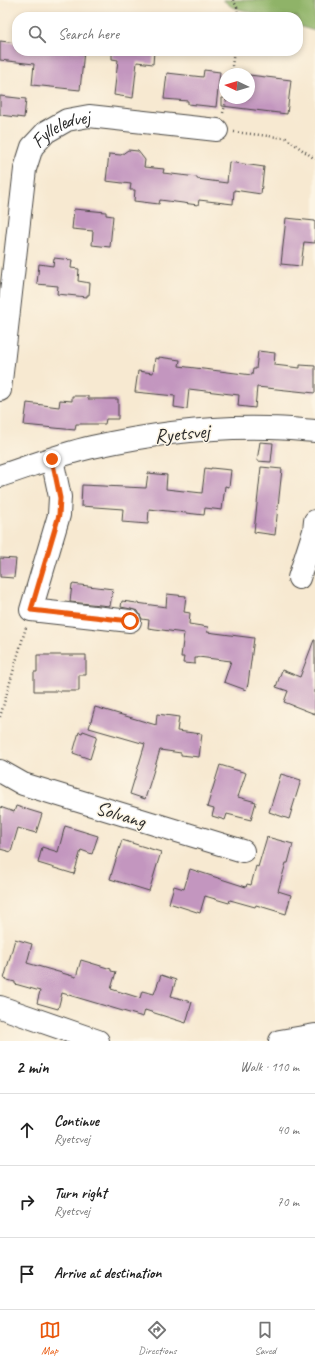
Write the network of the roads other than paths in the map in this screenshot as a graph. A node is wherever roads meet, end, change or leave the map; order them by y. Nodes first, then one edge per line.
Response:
1 (218, 130) road end
2 (0, 390) edge
3 (315, 431) edge
4 (52, 459) junction
5 (0, 476) edge
6 (315, 521) edge
7 (299, 578) dead end
8 (130, 621) dead end
9 (0, 771) edge
10 (243, 851) dead end
11 (0, 1007) edge
12 (315, 1035) edge
13 (98, 1041) edge
14 (285, 1041) edge

1 - 2 street, Fylleledvej
3 - 4 street, Ryetsvej
4 - 5 street, Ryetsvej
4 - 8 street
6 - 7 street
9 - 10 street, Solvang
11 - 13 street
12 - 14 street

